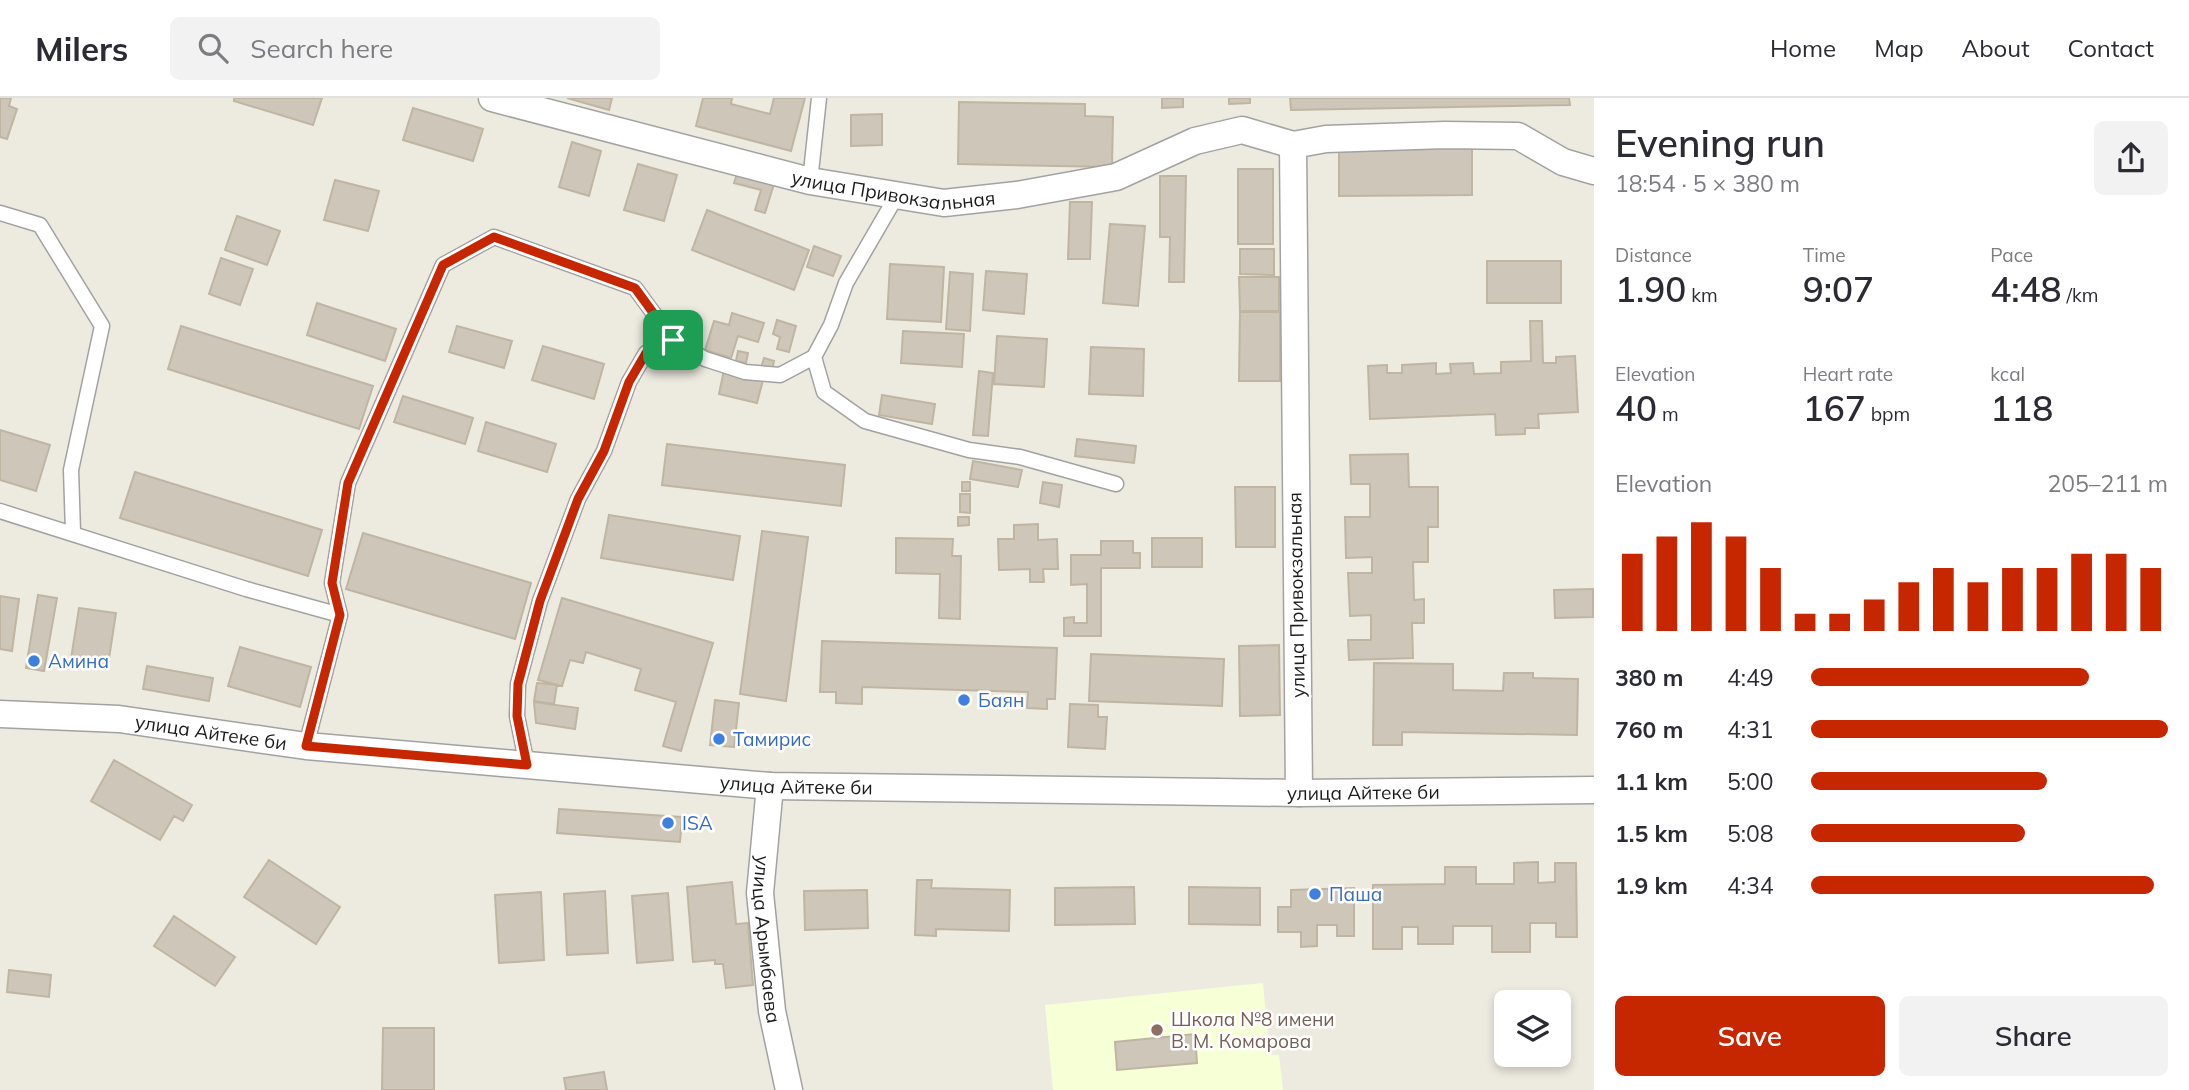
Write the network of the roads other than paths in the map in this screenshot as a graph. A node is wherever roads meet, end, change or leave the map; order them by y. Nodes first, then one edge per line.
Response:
1 (492, 98) edge
2 (819, 98) edge
3 (1293, 145) junction
4 (1594, 171) edge
5 (810, 181) junction
6 (896, 197) junction
7 (0, 214) edge
8 (673, 340) junction
9 (814, 357) junction
10 (1116, 484) dead end
11 (0, 511) edge
12 (73, 532) junction
13 (340, 615) junction
14 (0, 714) edge
15 (306, 746) junction
16 (527, 765) junction
17 (770, 786) junction
18 (1594, 790) edge
19 (1299, 793) junction
20 (789, 1090) edge

1 - 5 street, улица Привокзальная
2 - 5 lane
3 - 4 street, улица Привокзальная
3 - 6 street, улица Привокзальная
3 - 19 street, улица Привокзальная
5 - 6 street, улица Привокзальная
6 - 9 lane
7 - 12 lane
8 - 9 lane
8 - 13 lane
8 - 16 lane
9 - 10 lane
11 - 12 lane
12 - 13 lane
13 - 15 lane
14 - 15 street, улица Айтеке би
15 - 16 street, улица Айтеке би
16 - 17 street, улица Айтеке би
17 - 19 street, улица Айтеке би
17 - 20 street, улица Арымбаева
18 - 19 street, улица Айтеке би

